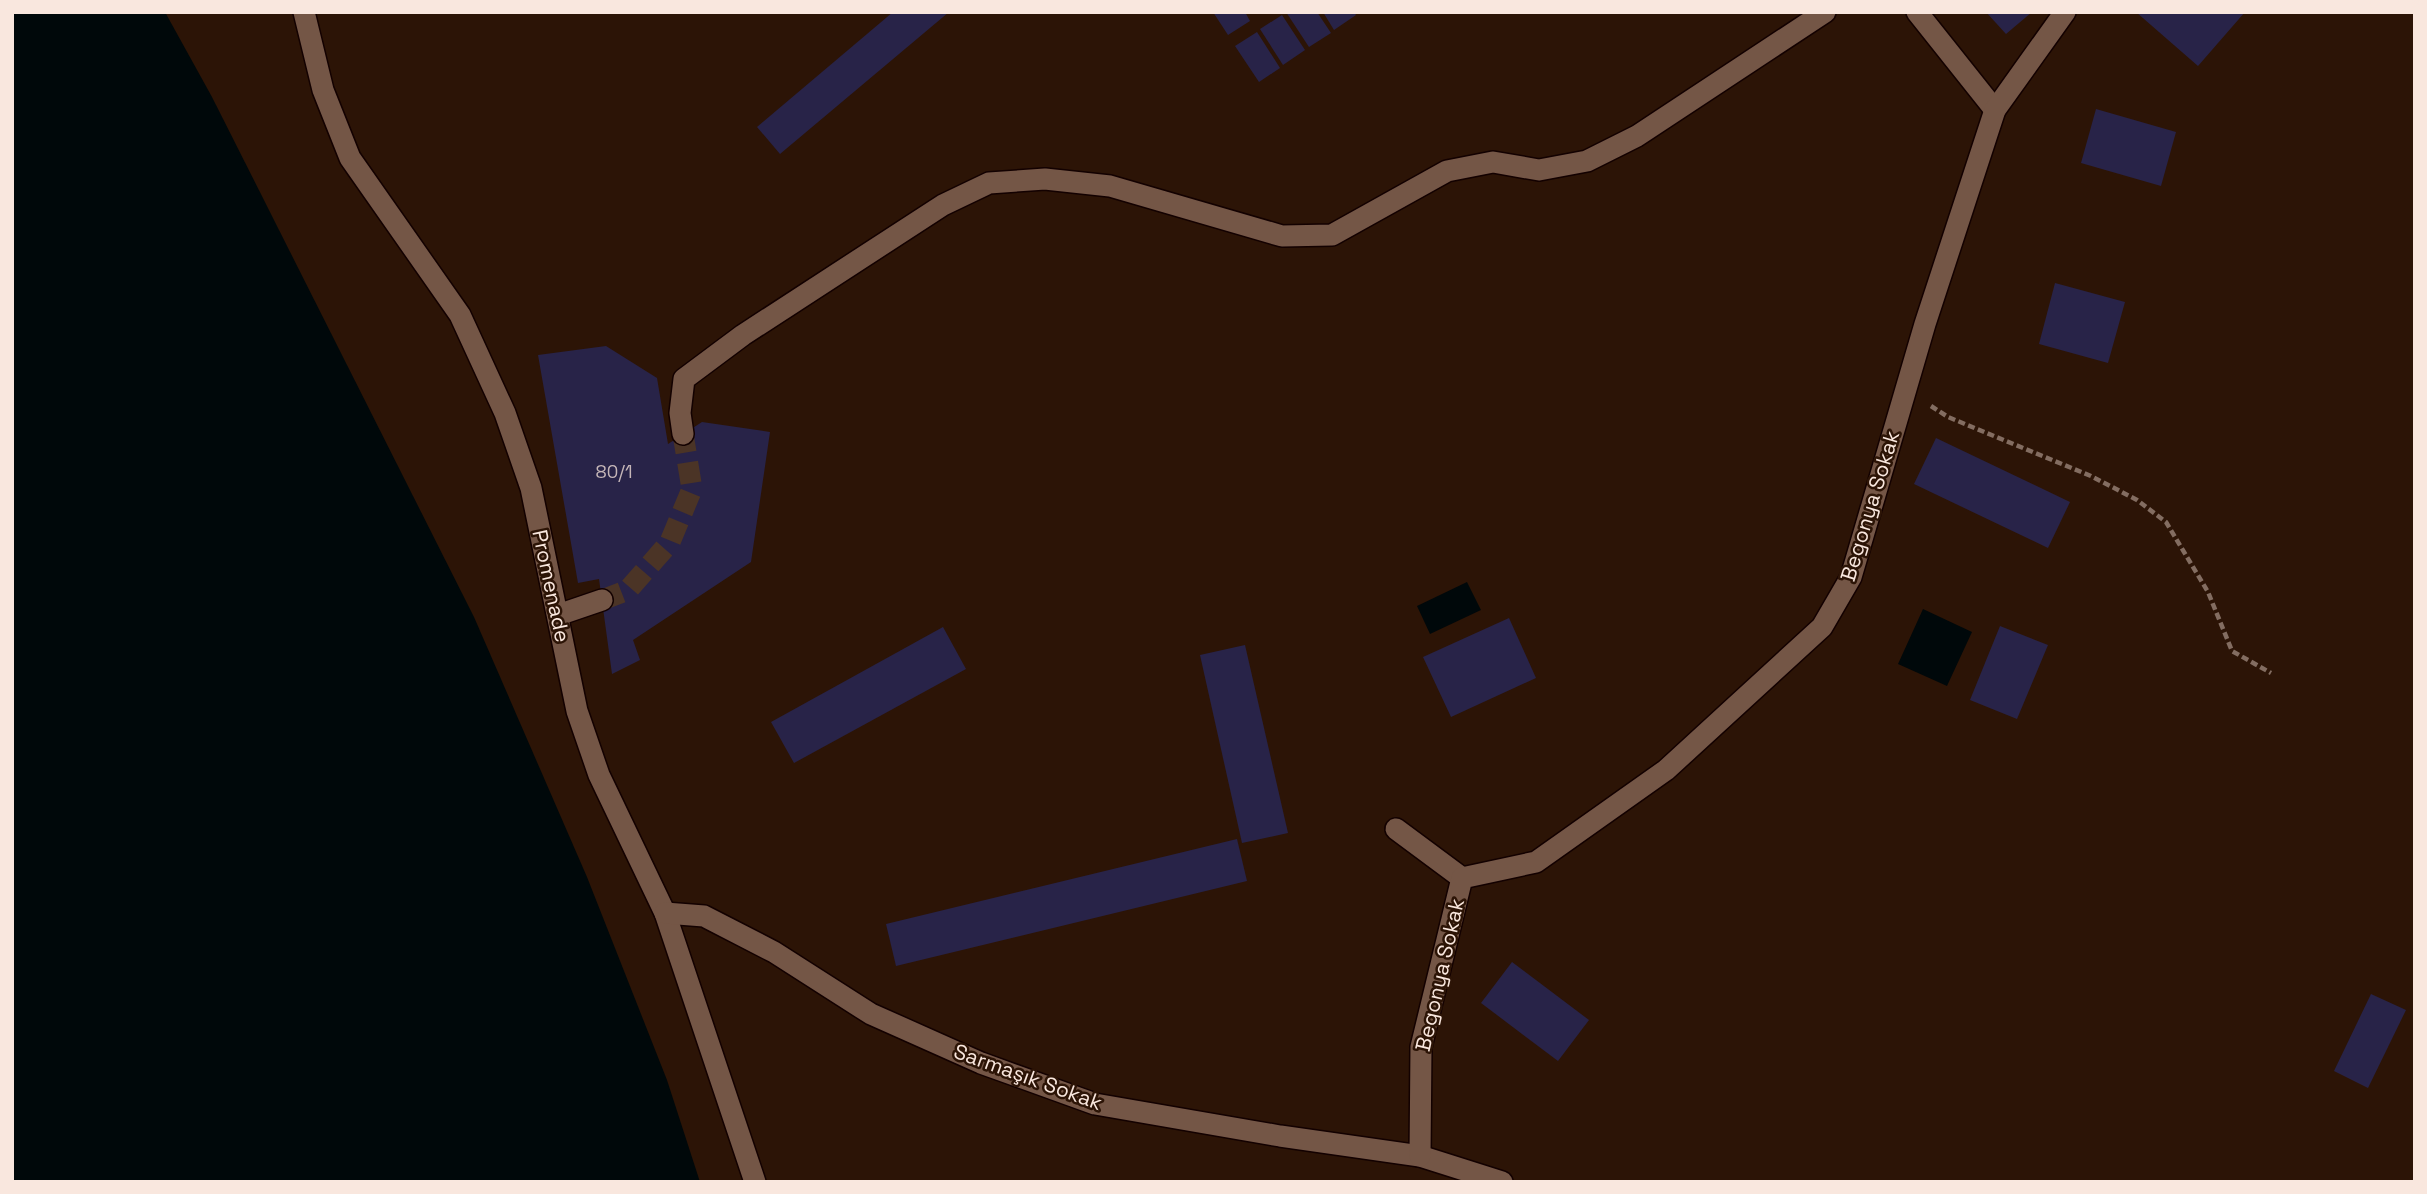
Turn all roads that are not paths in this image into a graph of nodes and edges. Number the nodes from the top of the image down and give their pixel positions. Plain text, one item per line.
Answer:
1 (304, 12) edge
2 (1825, 12) edge
3 (1917, 12) edge
4 (2065, 12) edge
5 (1996, 110) junction
6 (683, 434) tunnel mouth
7 (602, 600) tunnel mouth
8 (558, 615) junction
9 (1396, 829) dead end
10 (1462, 878) junction
11 (665, 913) junction
12 (1420, 1156) junction
13 (755, 1182) edge
14 (1502, 1182) edge

1 - 8 street, Promenade
2 - 6 street
3 - 5 street
4 - 5 street, Begonya Sokak
5 - 10 street, Begonya Sokak
7 - 8 street
8 - 11 street, Promenade
9 - 10 street, Begonya Sokak
10 - 12 street, Begonya Sokak
11 - 12 street, Sarmaşık Sokak
11 - 13 street, Promenade
12 - 14 street, Sarmaşık Sokak

